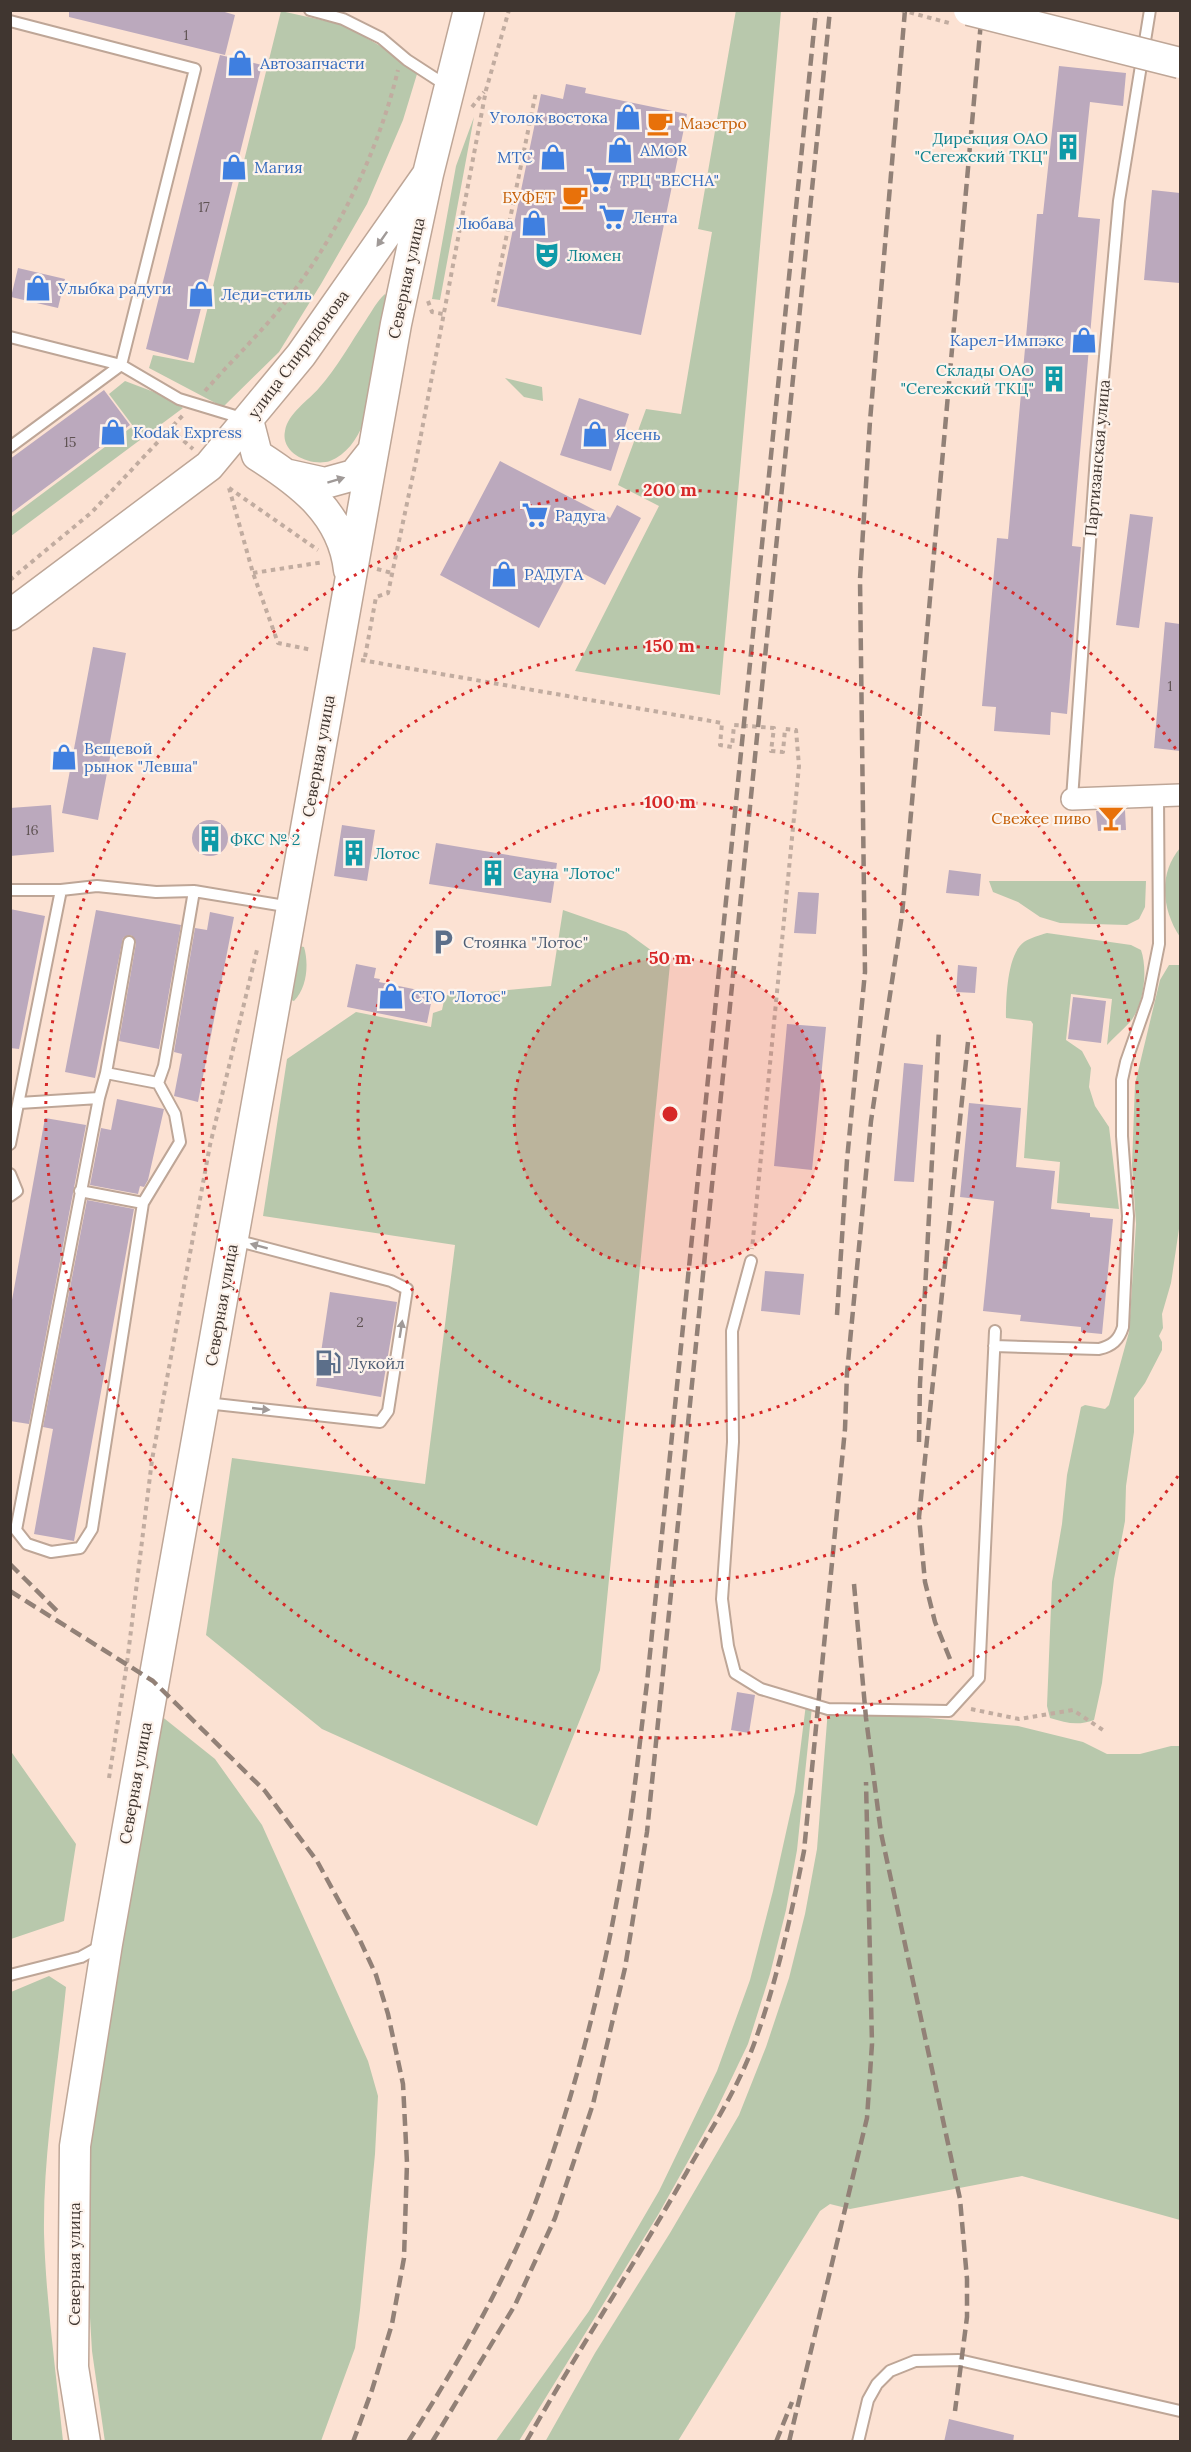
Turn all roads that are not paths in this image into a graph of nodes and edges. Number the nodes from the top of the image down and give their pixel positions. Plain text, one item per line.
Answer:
1 (310, 10) edge
2 (969, 10) edge
3 (1150, 10) edge
4 (464, 12) edge
5 (10, 21) edge
6 (1180, 63) edge
7 (451, 89) junction
8 (428, 174) junction
9 (10, 337) edge
10 (121, 365) junction
11 (248, 420) junction
12 (10, 447) edge
13 (373, 450) junction
14 (207, 456) junction
15 (288, 475) junction
16 (351, 569) junction
17 (10, 615) edge
18 (1180, 795) edge
19 (1158, 796) junction
20 (1072, 799) joint
21 (10, 890) edge
22 (61, 890) junction
23 (194, 891) junction
24 (292, 907) junction
25 (129, 942) dead end
26 (106, 1073) junction
27 (158, 1083) junction
28 (99, 1098) junction
29 (19, 1103) junction
30 (10, 1144) edge
31 (10, 1174) edge
32 (80, 1191) junction
33 (10, 1196) edge
34 (143, 1203) junction
35 (232, 1239) junction
36 (751, 1261) road end
37 (995, 1331) dead end
38 (994, 1346) junction
39 (203, 1403) junction
40 (107, 1944) junction
41 (10, 1976) edge
42 (1180, 2411) edge
43 (86, 2442) edge
44 (858, 2442) edge

1 - 7 lane
2 - 6 street, bridge
3 - 20 lane, Партизанская улица
4 - 7 street, улица Спиридонова
5 - 10 lane
7 - 8 street, улица Спиридонова
8 -> 11 street, улица Спиридонова
8 - 13 street, Северная улица
9 - 10 lane
10 - 11 lane
10 - 12 lane
11 - 14 street, улица Спиридонова
11 - 15 street
15 -> 13 street
13 - 16 street, Северная улица
14 - 15 street
14 - 17 street, улица Спиридонова
15 - 16 street
16 - 24 street, Северная улица
18 - 19 street, Партизанская улица
19 - 20 street, Партизанская улица
19 - 38 lane
21 - 22 lane
22 - 23 lane
22 - 29 lane
23 - 24 lane
23 - 27 lane
24 - 35 street, Северная улица
25 - 26 lane
26 - 27 lane
26 - 28 lane
27 - 34 lane
28 - 29 lane
28 - 32 lane
29 - 30 lane
31 - 33 lane
32 - 34 lane
32 - 34 lane
35 - 39 street, Северная улица
39 -> 35 lane
36 - 38 lane
37 - 38 lane
39 - 40 street, Северная улица
40 - 41 lane
40 - 43 street, Северная улица
42 - 44 lane

